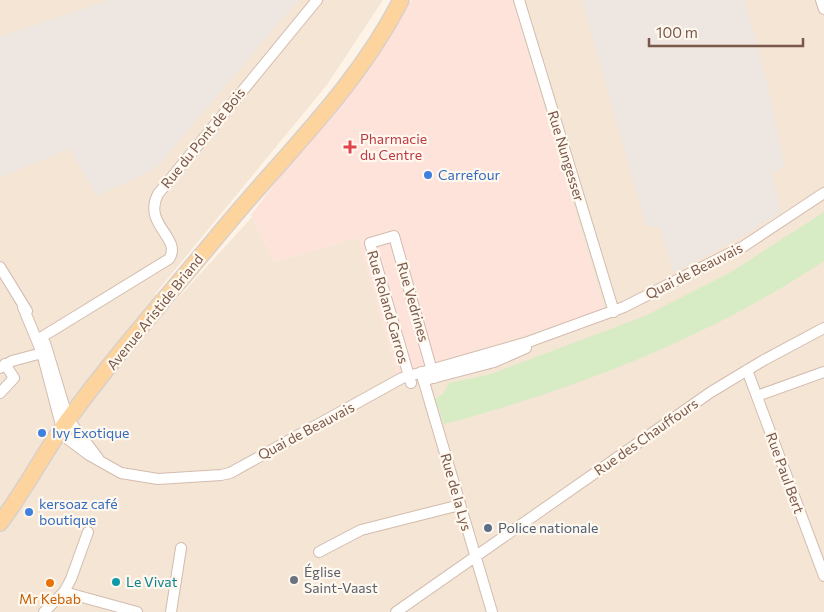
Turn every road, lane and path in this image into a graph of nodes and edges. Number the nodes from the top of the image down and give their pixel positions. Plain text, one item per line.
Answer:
1 (317, 0) edge
2 (391, 0) edge
3 (401, 0) edge
4 (519, 0) edge
5 (821, 0) edge
6 (824, 9) edge
7 (824, 193) edge
8 (242, 205) junction
9 (383, 239) joint
10 (0, 267) edge
11 (614, 312) junction
12 (824, 328) edge
13 (40, 339) junction
14 (45, 352) junction
15 (2, 366) edge
16 (748, 370) junction
17 (824, 372) edge
18 (428, 375) junction
19 (410, 379) junction
20 (0, 393) edge
21 (757, 396) junction
22 (65, 424) junction
23 (460, 505) junction
24 (0, 523) edge
25 (88, 532) dead end
26 (181, 548) dead end
27 (319, 552) dead end
28 (820, 553) edge
29 (475, 558) junction
30 (824, 576) edge
31 (64, 592) junction
32 (44, 612) edge
33 (137, 612) edge
34 (171, 612) edge
35 (396, 612) edge
36 (492, 612) edge

1 - 13 street, Rue du Pont de Bois
2 - 8 main road, Avenue Aristide Briand
3 - 8 main road, Avenue Aristide Briand
4 - 11 street, Rue Nungesser
5 - 6 street
7 - 11 street, Quai de Beauvais
8 - 22 main road, Avenue Aristide Briand
9 - 18 street, Rue Vedrines
9 - 19 street, Rue Roland Garros
10 - 13 street
11 - 18 street, Quai de Beauvais
12 - 16 street, Rue des Chauffours
13 - 14 street
14 - 15 street
14 - 22 street
15 - 20 street
16 - 21 street, Rue Paul Bert
16 - 29 street, Rue des Chauffours
17 - 21 street
18 - 19 street, Quai de Beauvais
18 - 23 street, Rue de la Lys
19 - 22 street, Quai de Beauvais
21 - 28 street, Rue Paul Bert
22 - 24 main road, Avenue Aristide Briand
23 - 27 street
23 - 29 street, Rue de la Lys
25 - 31 street
26 - 34 street
28 - 30 street, Rue Paul Bert
29 - 35 street, Rue des Chauffours
29 - 36 street, Rue de la Lys
31 - 32 street
31 - 33 street

